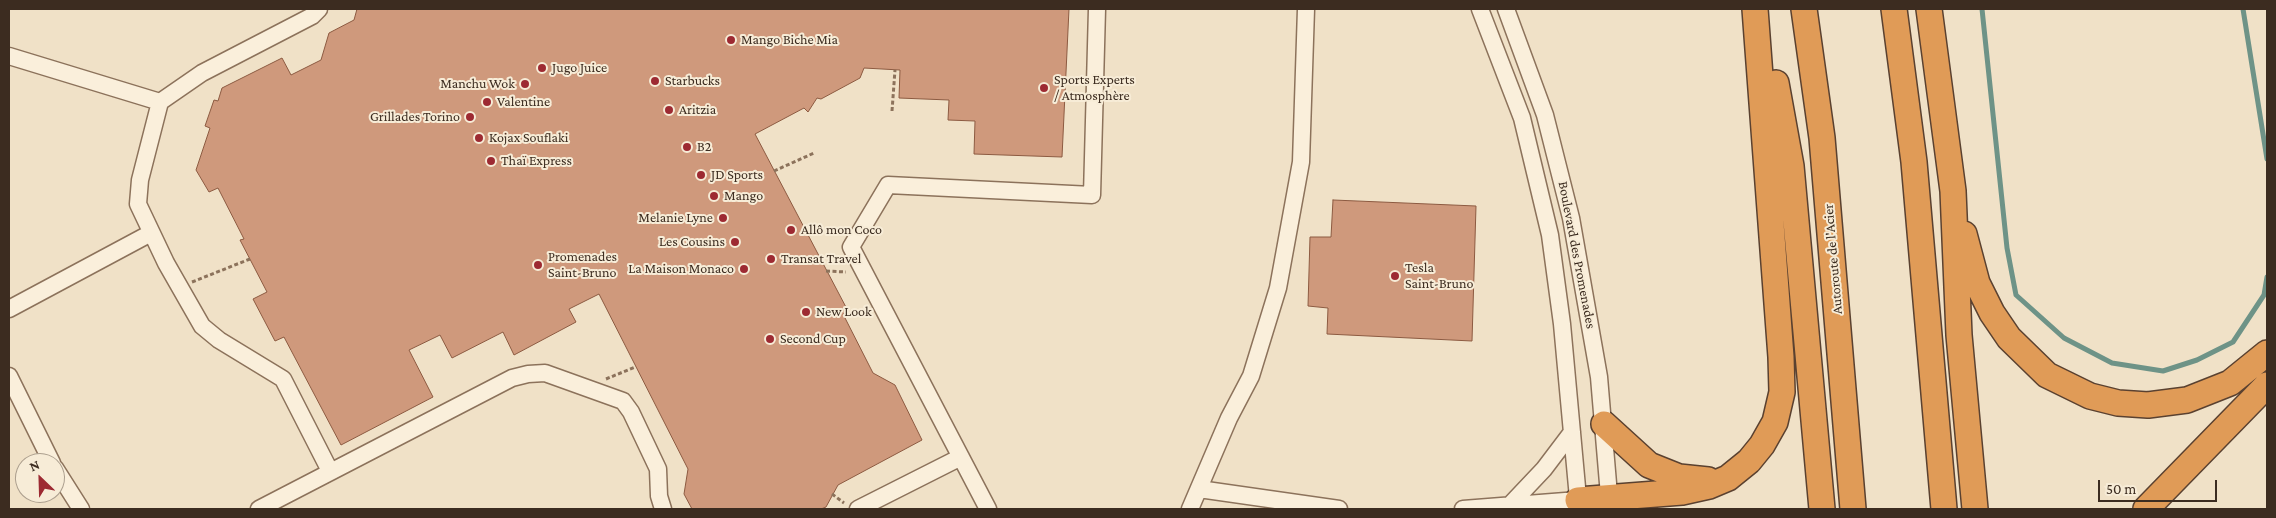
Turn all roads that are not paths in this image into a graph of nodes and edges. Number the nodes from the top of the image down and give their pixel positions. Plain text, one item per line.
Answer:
1 (319, 9) edge
2 (1097, 9) edge
3 (1306, 9) edge
4 (1480, 9) edge
5 (1506, 9) edge
6 (1755, 9) edge
7 (1762, 9) edge
8 (1804, 9) edge
9 (1894, 9) edge
10 (1929, 9) edge
11 (9, 56) edge
12 (160, 102) junction
13 (1953, 191) junction
14 (151, 233) junction
15 (9, 309) edge
16 (2267, 353) edge
17 (9, 376) edge
18 (2267, 386) edge
19 (1604, 424) junction
20 (1572, 432) junction
21 (47, 453) edge
22 (961, 457) junction
23 (330, 471) junction
24 (1728, 478) junction
25 (65, 484) edge
26 (1199, 489) junction
27 (1610, 503) edge
28 (1579, 505) edge
29 (1508, 506) junction
30 (81, 509) edge
31 (259, 509) edge
32 (663, 509) edge
33 (858, 509) edge
34 (988, 509) edge
35 (1191, 509) edge
36 (1339, 509) edge
37 (1463, 509) edge
38 (1822, 509) edge
39 (1853, 509) edge
40 (1944, 509) edge
41 (1974, 509) edge
42 (2146, 509) edge

1 - 12 street
2 - 22 street
3 - 26 street
4 - 20 street, Boulevard des Promenades
5 - 19 street, Boulevard des Promenades
6 - 24 highway
7 - 38 highway
8 - 39 highway, Autoroute de l'Acier
9 - 40 highway
10 - 13 highway
11 - 12 street
12 - 14 street
13 - 16 highway
13 - 41 highway
14 - 15 street
14 - 23 street
17 - 21 street
18 - 42 highway
19 - 24 highway
19 - 27 street, Boulevard des Promenades
20 - 28 street, Boulevard des Promenades
20 - 29 street
22 - 33 street
22 - 34 street
23 - 31 street
23 - 32 street
24 - 27 highway
25 - 30 street
26 - 35 street
26 - 36 street
27 - 28 highway
28 - 29 street
29 - 37 street

